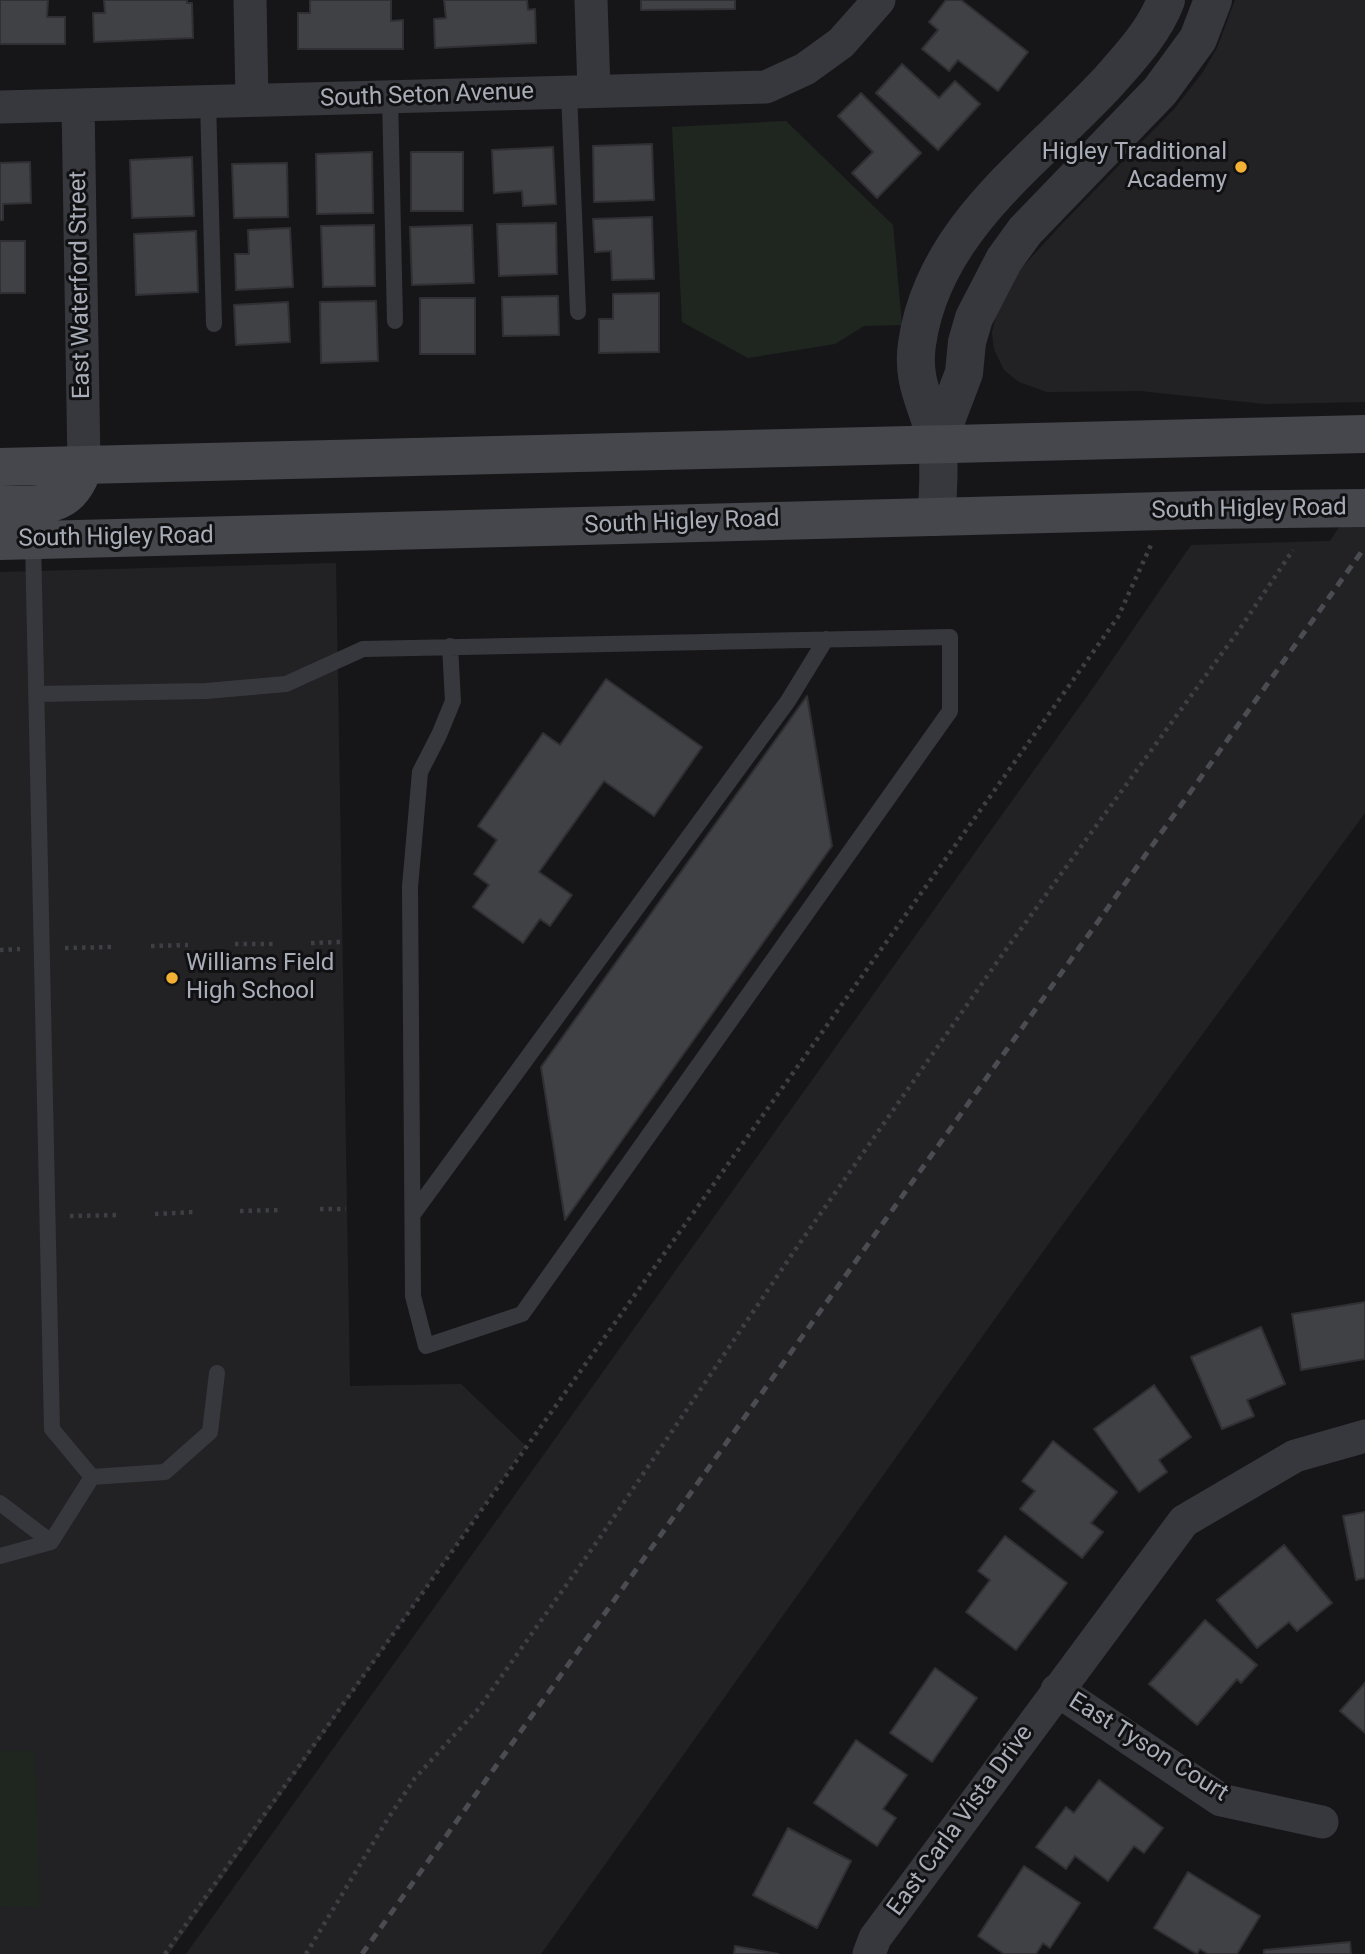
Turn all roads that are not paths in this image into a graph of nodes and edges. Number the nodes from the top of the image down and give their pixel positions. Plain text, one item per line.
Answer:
1 (250, 0) edge
2 (591, 0) edge
3 (879, 0) edge
4 (1166, 0) edge
5 (1213, 0) edge
6 (581, 92) junction
7 (390, 97) junction
8 (252, 100) junction
9 (208, 101) junction
10 (78, 105) junction
11 (0, 107) edge
12 (578, 312) dead end
13 (395, 321) dead end
14 (214, 324) dead end
15 (1365, 434) edge
16 (937, 444) junction
17 (84, 465) junction
18 (0, 467) edge
19 (0, 505) edge
20 (1365, 508) edge
21 (937, 517) junction
22 (16, 540) edge
23 (826, 639) junction
24 (450, 646) junction
25 (36, 694) junction
26 (413, 1214) junction
27 (217, 1373) dead end
28 (1365, 1436) edge
29 (92, 1478) junction
30 (0, 1503) edge
31 (51, 1542) junction
32 (0, 1556) edge
33 (1057, 1690) junction
34 (1322, 1822) dead end
35 (869, 1954) edge

1 - 8 street
2 - 6 street
3 - 6 street, South Seton Avenue
4 - 16 street
5 - 16 street
6 - 7 street, South Seton Avenue
6 - 12 lane
7 - 8 street, South Seton Avenue
7 - 13 lane
8 - 9 street, South Seton Avenue
9 - 10 street, South Seton Avenue
9 - 14 lane
10 - 11 street, South Seton Avenue
10 - 17 street, East Waterford Street
15 - 16 main road
16 - 17 main road
16 - 21 street
17 - 18 main road
17 - 19 main road
20 - 21 main road, South Higley Road
21 - 22 main road, South Higley Road
22 - 25 lane
23 - 24 lane
23 - 26 lane
23 - 26 lane
24 - 25 lane
24 - 26 lane
25 - 29 lane
27 - 29 lane
28 - 33 street, East Carla Vista Drive
29 - 31 lane
30 - 31 lane
31 - 32 lane
33 - 34 street, East Tyson Court
33 - 35 street, East Carla Vista Drive

